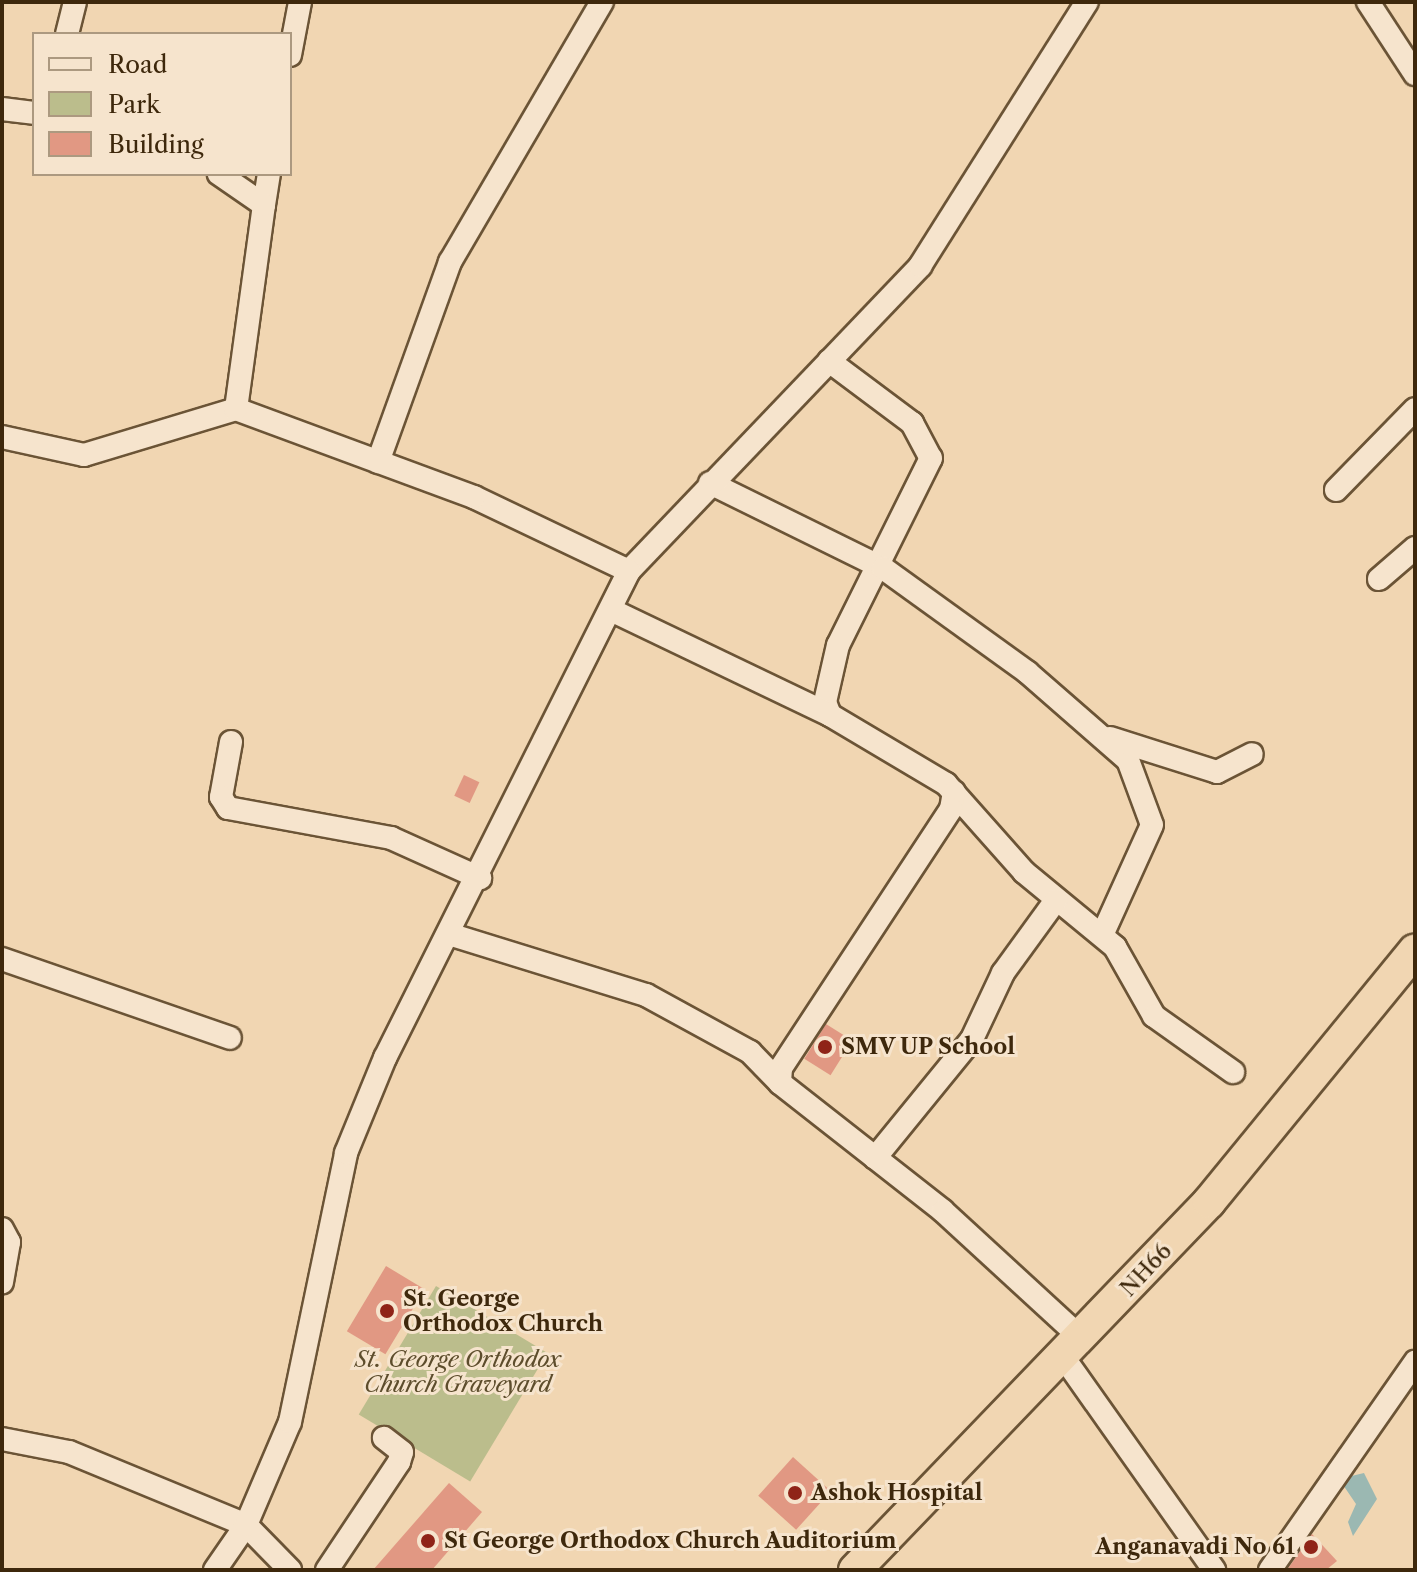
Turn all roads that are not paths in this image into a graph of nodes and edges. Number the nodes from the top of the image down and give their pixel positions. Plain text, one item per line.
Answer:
1 (75, 2) edge
2 (300, 2) edge
3 (602, 2) edge
4 (1087, 2) edge
5 (1368, 2) edge
6 (68, 32) edge
7 (292, 44) edge
8 (1415, 74) edge
9 (2, 109) edge
10 (32, 113) edge
11 (222, 176) edge
12 (269, 176) edge
13 (264, 205) junction
14 (829, 361) junction
15 (236, 409) junction
16 (1415, 409) edge
17 (2, 437) edge
18 (378, 462) junction
19 (710, 483) junction
20 (1336, 490) dead end
21 (1415, 548) edge
22 (883, 568) junction
23 (629, 571) junction
24 (1379, 579) dead end
25 (611, 610) junction
26 (830, 715) junction
27 (1105, 736) junction
28 (231, 742) dead end
29 (1252, 754) dead end
30 (954, 792) junction
31 (480, 878) junction
32 (1056, 900) junction
33 (452, 935) junction
34 (1102, 935) junction
35 (1415, 950) edge
36 (2, 959) edge
37 (230, 1038) dead end
38 (1233, 1072) dead end
39 (780, 1083) junction
40 (875, 1158) junction
41 (2, 1229) edge
42 (2, 1282) edge
43 (1073, 1349) junction
44 (1414, 1367) edge
45 (384, 1438) dead end
46 (2, 1439) edge
47 (246, 1525) junction
48 (215, 1570) edge
49 (290, 1570) edge
50 (327, 1570) edge
51 (855, 1570) edge
52 (1214, 1570) edge
53 (1270, 1570) edge

1 - 6 street
2 - 7 street
3 - 18 street
4 - 14 street
5 - 8 street
9 - 10 street
11 - 13 street
12 - 13 street
13 - 15 street
14 - 19 street
14 - 22 street
15 - 17 street
15 - 18 street
16 - 20 street
18 - 23 street
19 - 22 street
19 - 23 street
21 - 24 street
22 - 26 street
22 - 27 street
23 - 25 street
25 - 26 street
25 - 31 street
26 - 30 street
27 - 29 street
27 - 34 street
28 - 31 street
30 - 32 street
30 - 39 street
31 - 33 street
32 - 34 street
32 - 40 street
33 - 39 street
33 - 47 street
34 - 38 street
35 - 43 highway, NH66 / NH66
36 - 37 street
39 - 40 street
40 - 43 street
41 - 42 street
43 - 51 highway, NH66 / NH66
43 - 52 street
44 - 53 street
45 - 50 street
46 - 47 street
47 - 48 street
47 - 49 street

